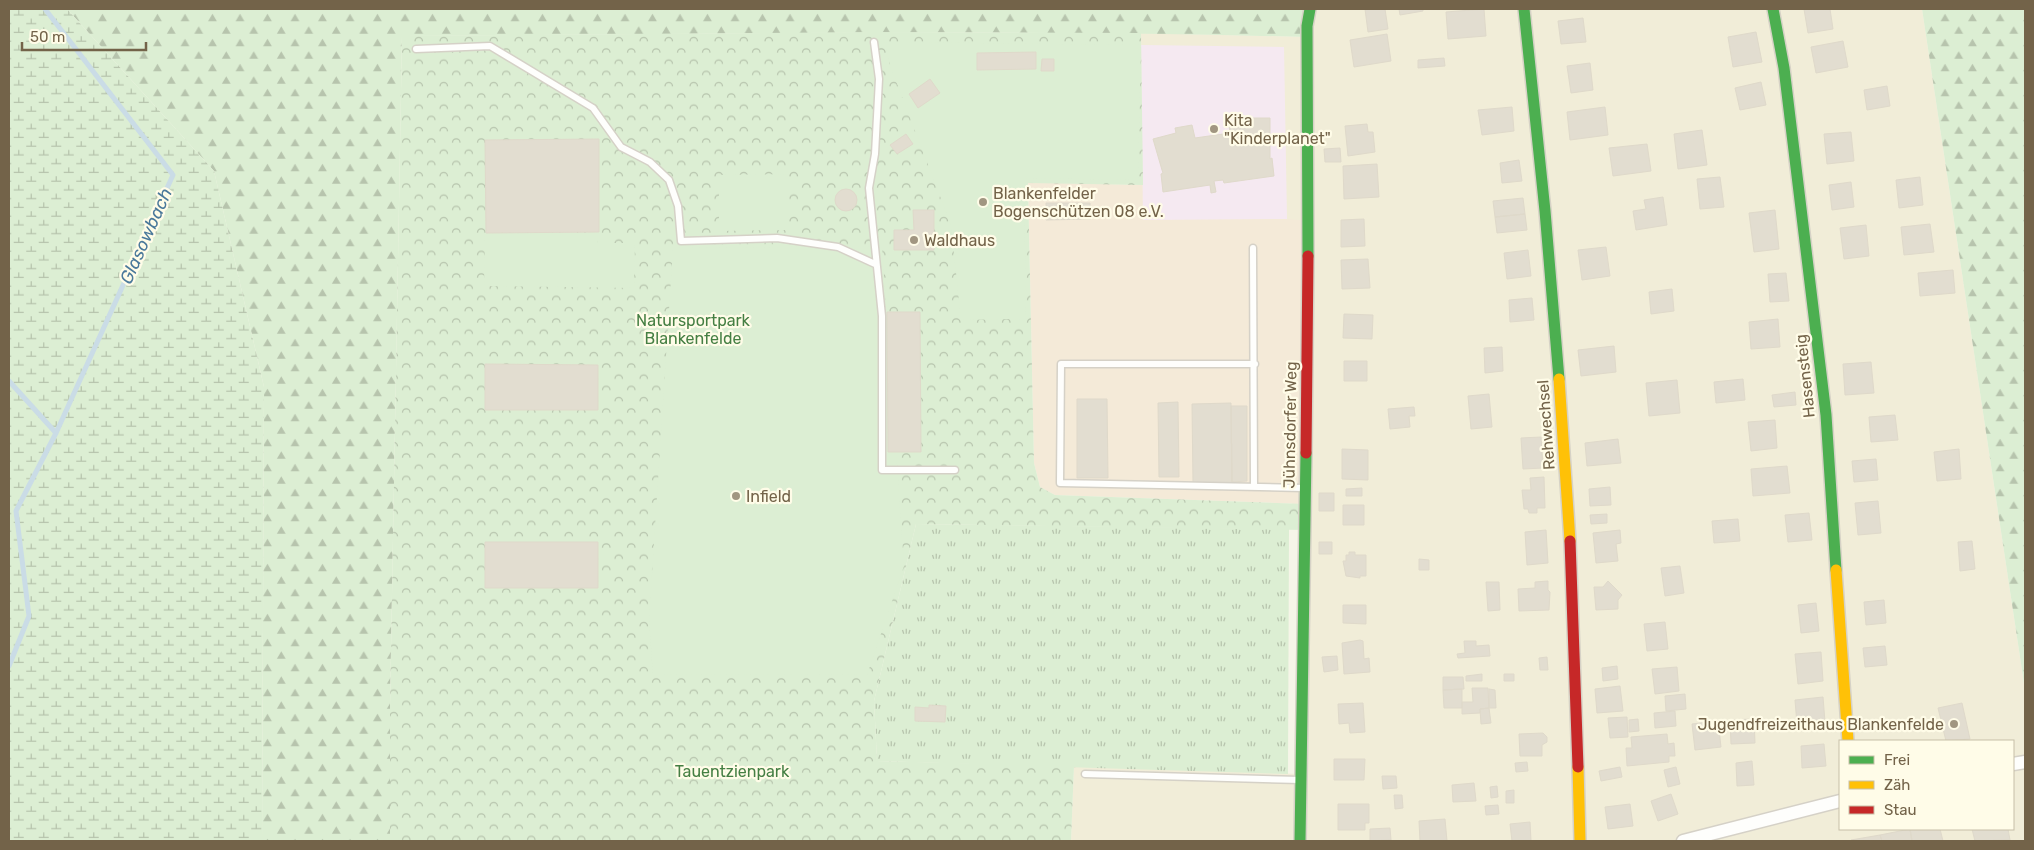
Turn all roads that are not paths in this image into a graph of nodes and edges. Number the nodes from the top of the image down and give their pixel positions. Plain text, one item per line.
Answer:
1 (1310, 9) edge
2 (1524, 9) edge
3 (1773, 9) edge
4 (874, 42) dead end
5 (416, 49) dead end
6 (1253, 248) dead end
7 (876, 264) junction
8 (1255, 364) junction
9 (955, 470) dead end
10 (1254, 487) junction
11 (1305, 488) junction
12 (1848, 740) edge
13 (1085, 774) dead end
14 (1301, 780) junction
15 (1839, 801) edge
16 (1300, 841) edge
17 (1580, 841) edge
18 (1683, 841) edge

1 - 11 street, Jühnsdorfer Weg
2 - 17 street, Rehwechsel
3 - 12 street, Hasensteig
4 - 7 lane
5 - 7 lane
6 - 8 lane
7 - 9 lane
8 - 10 lane
8 - 10 lane
10 - 11 lane
11 - 14 street, Jühnsdorfer Weg
13 - 14 lane
14 - 16 street, Jühnsdorfer Weg
15 - 18 street

